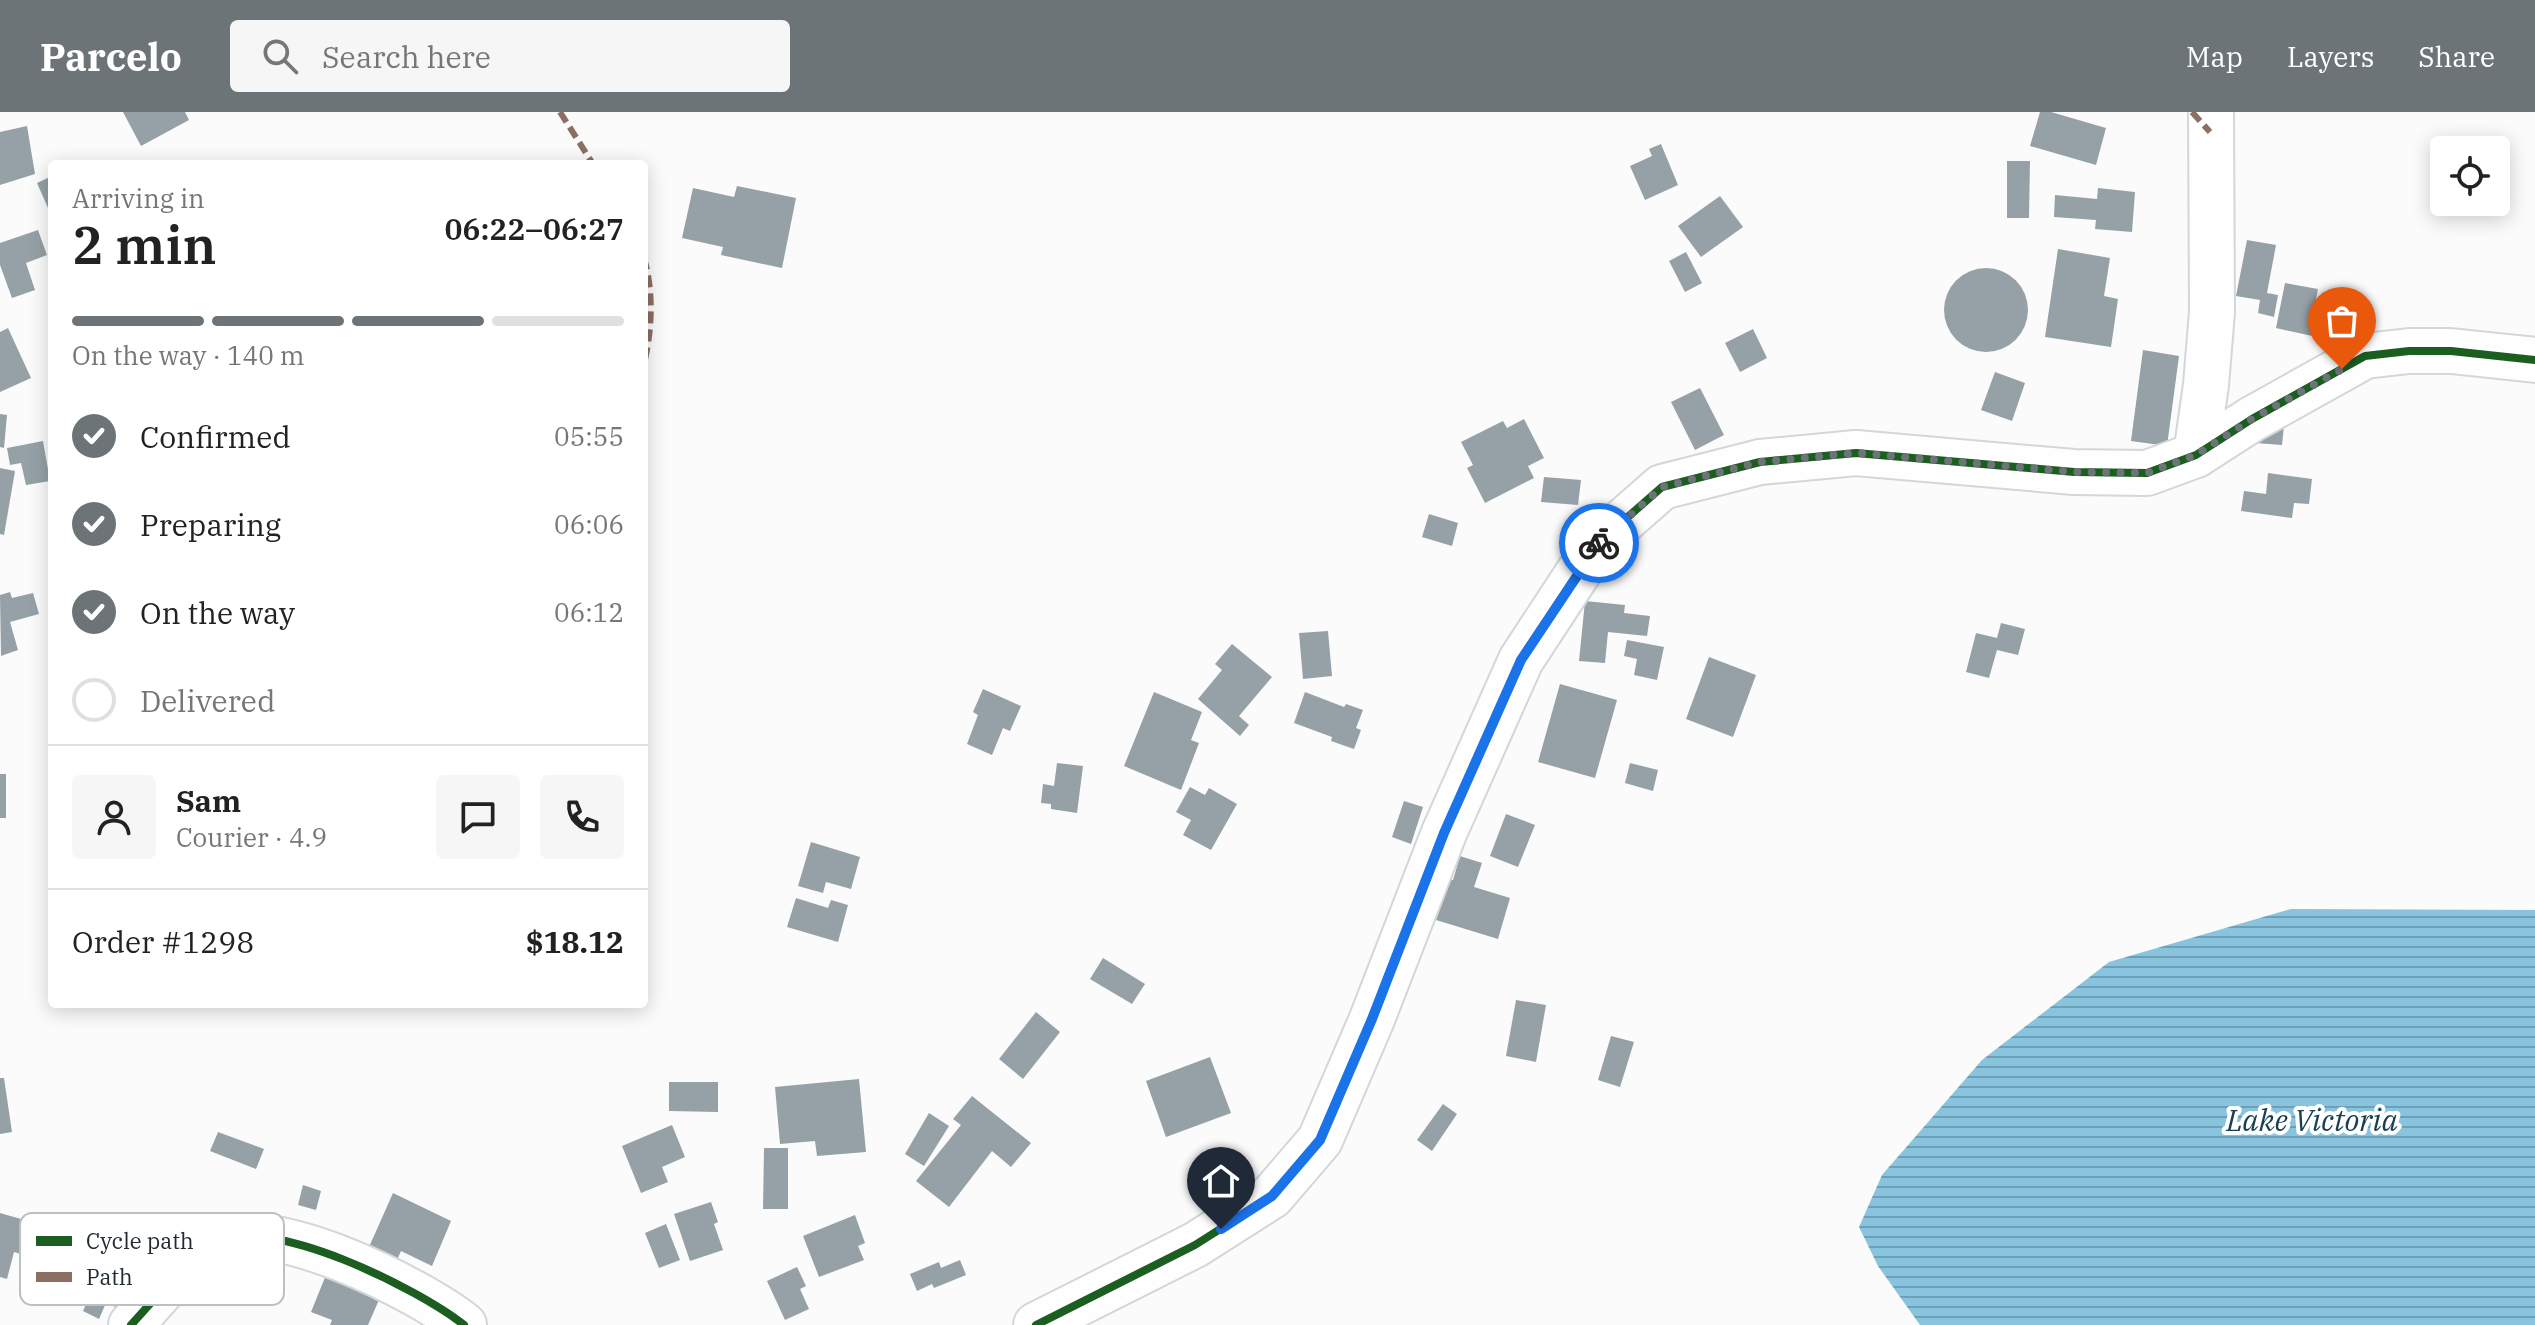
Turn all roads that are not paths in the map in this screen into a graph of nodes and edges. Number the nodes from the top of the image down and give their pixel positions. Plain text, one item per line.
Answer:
1 (2211, 112) edge
2 (2535, 360) edge
3 (2196, 455) junction
4 (284, 1241) edge
5 (150, 1305) edge
6 (131, 1325) edge
7 (464, 1325) edge
8 (1036, 1325) edge

1 - 3 street
2 - 3 street
3 - 8 street
4 - 7 street
5 - 6 street

